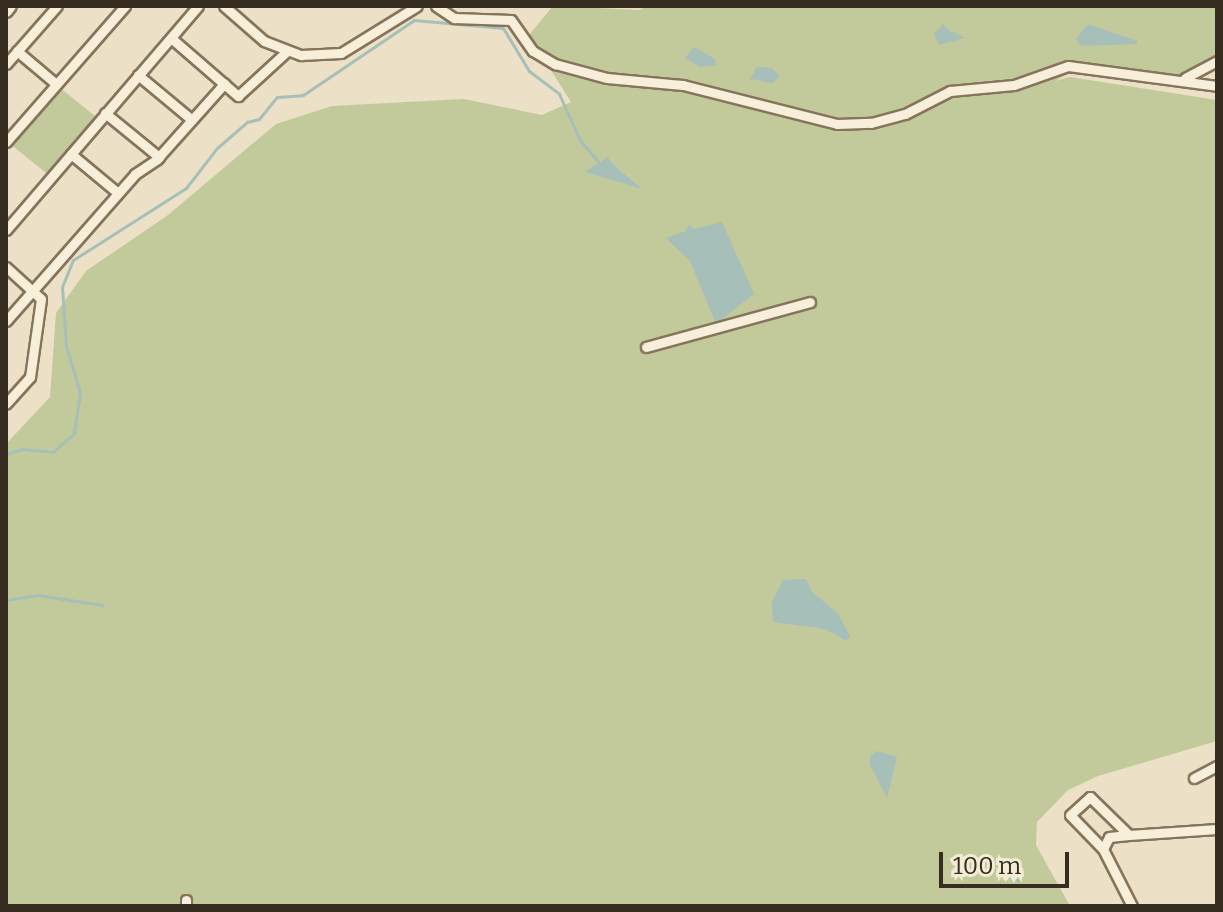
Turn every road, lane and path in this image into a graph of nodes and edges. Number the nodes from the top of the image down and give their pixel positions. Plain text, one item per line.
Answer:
1 (10, 6) edge
2 (57, 6) edge
3 (125, 6) edge
4 (198, 6) edge
5 (224, 6) edge
6 (417, 6) edge
7 (436, 6) edge
8 (6, 11) edge
9 (171, 38) junction
10 (17, 51) junction
11 (286, 52) junction
12 (1217, 61) edge
13 (6, 64) edge
14 (138, 75) junction
15 (1185, 78) junction
16 (56, 84) junction
17 (224, 84) junction
18 (1217, 86) edge
19 (105, 113) junction
20 (192, 120) junction
21 (6, 142) edge
22 (71, 154) junction
23 (159, 157) junction
24 (118, 193) junction
25 (6, 230) edge
26 (6, 267) edge
27 (33, 291) junction
28 (810, 302) dead end
29 (6, 321) edge
30 (646, 347) dead end
31 (6, 404) edge
32 (1217, 766) edge
33 (1194, 778) dead end
34 (1216, 831) edge
35 (1129, 835) junction
36 (1103, 849) junction
37 (1132, 906) edge

1 - 8 street
2 - 10 street
3 - 16 street
4 - 9 street
5 - 11 street
6 - 11 street
7 - 15 street
9 - 14 street
9 - 17 street
10 - 13 street
10 - 16 street
11 - 17 street
12 - 15 street
14 - 19 street
14 - 20 street
15 - 18 street
16 - 21 street
17 - 20 street
19 - 22 street
19 - 23 street
20 - 23 street
22 - 24 street
22 - 25 street
23 - 24 street
24 - 27 street
26 - 27 street
27 - 29 street
27 - 31 street
28 - 30 street
32 - 33 street
34 - 35 street
35 - 36 street
35 - 36 street
36 - 37 street

